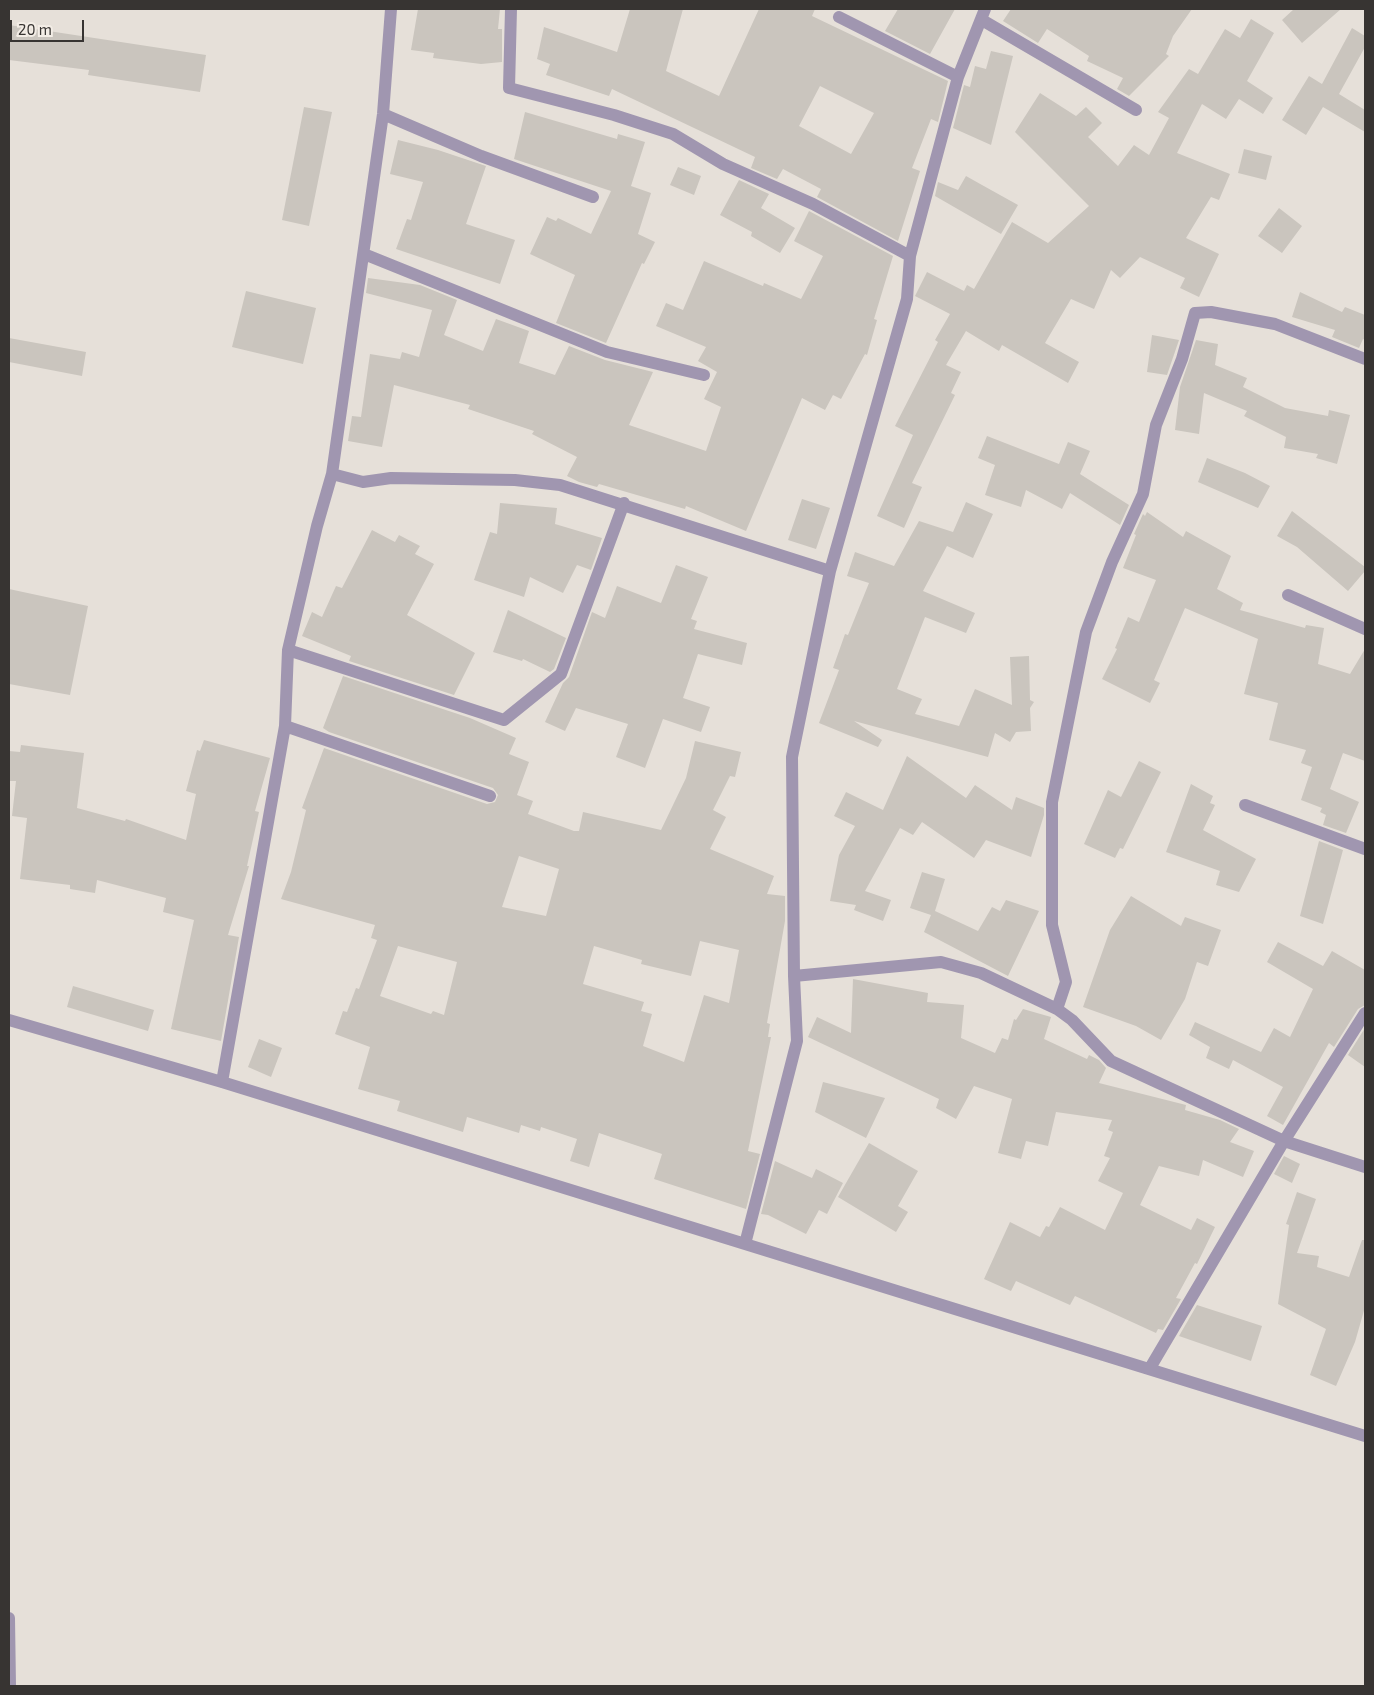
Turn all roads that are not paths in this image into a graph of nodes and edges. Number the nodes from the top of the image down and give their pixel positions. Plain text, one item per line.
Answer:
1 (391, 9) edge
2 (512, 9) edge
3 (983, 14) edge
4 (839, 16) dead end
5 (958, 77) junction
6 (1136, 110) dead end
7 (383, 114) junction
8 (593, 197) dead end
9 (364, 254) junction
10 (910, 256) junction
11 (1365, 359) edge
12 (704, 375) dead end
13 (332, 474) junction
14 (624, 503) junction
15 (830, 571) junction
16 (1288, 595) dead end
17 (1365, 629) edge
18 (288, 650) junction
19 (285, 726) junction
20 (490, 796) dead end
21 (1245, 805) dead end
22 (1365, 849) edge
23 (794, 976) junction
24 (1057, 1009) junction
25 (1365, 1013) edge
26 (9, 1020) edge
27 (222, 1082) junction
28 (1284, 1140) junction
29 (1365, 1167) edge
30 (745, 1244) junction
31 (1150, 1368) junction
32 (1365, 1436) edge
33 (9, 1618) edge
34 (10, 1686) edge

1 - 7 street
2 - 10 street
3 - 5 street
3 - 6 street
4 - 5 street
5 - 10 street
7 - 8 street
7 - 9 street
9 - 12 street
9 - 13 street
10 - 15 street
11 - 24 street
13 - 14 street
13 - 18 street
14 - 15 street
14 - 18 street
15 - 23 street
16 - 17 street
18 - 19 street
19 - 20 street
19 - 27 street
21 - 22 street
23 - 24 street
23 - 30 street
24 - 28 street
25 - 28 street
26 - 27 street
27 - 30 street
28 - 29 street
28 - 31 street
30 - 31 street
31 - 32 street
33 - 34 street

